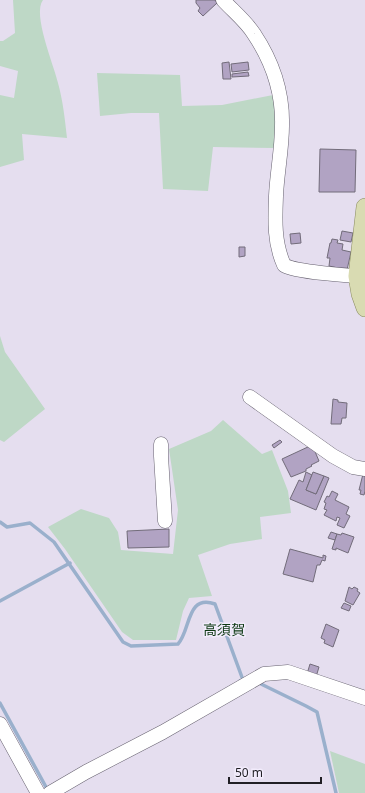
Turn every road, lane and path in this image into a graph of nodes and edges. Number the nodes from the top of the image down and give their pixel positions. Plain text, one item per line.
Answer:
1 (223, 0) edge
2 (365, 207) edge
3 (361, 276) edge
4 (365, 308) edge
5 (250, 397) dead end
6 (161, 444) dead end
7 (365, 469) edge
8 (165, 521) dead end
9 (365, 698) edge
10 (0, 724) edge
11 (38, 793) edge
12 (50, 793) edge

1 - 3 street
2 - 3 main road
3 - 4 main road
5 - 7 street
6 - 8 street
9 - 12 street
10 - 11 street

